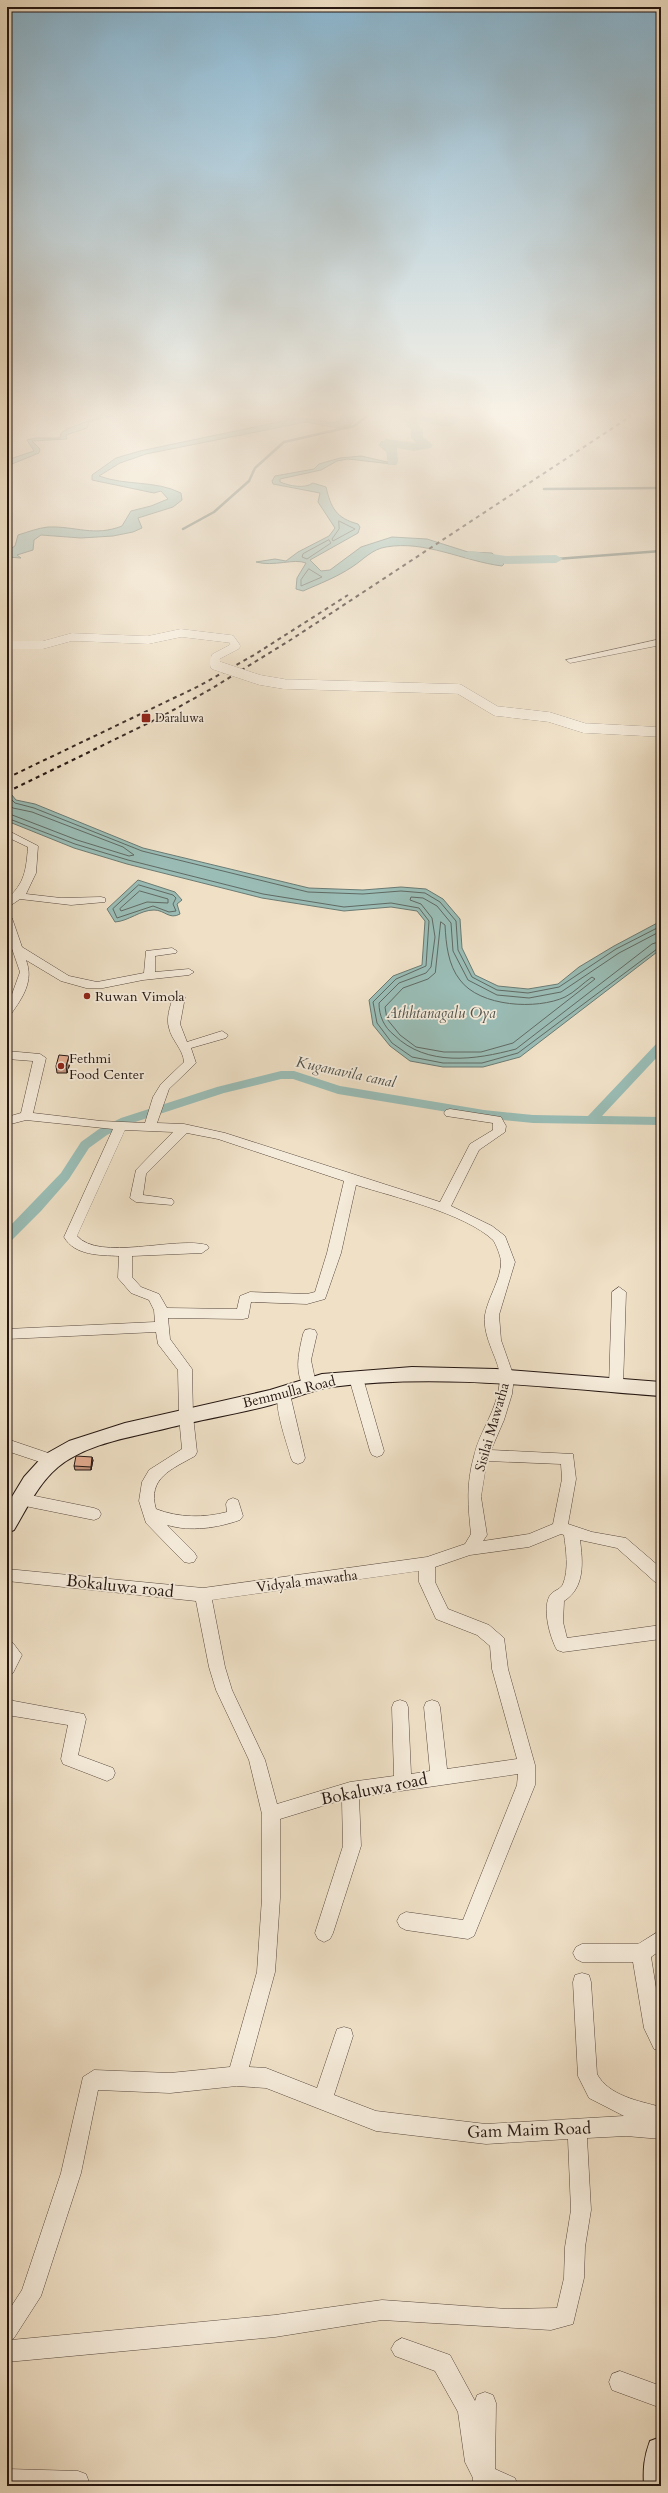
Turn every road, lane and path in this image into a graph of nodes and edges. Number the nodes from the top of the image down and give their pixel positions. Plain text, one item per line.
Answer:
1 (661, 642) edge
2 (7, 645) edge
3 (570, 660) dead end
4 (661, 732) edge
5 (7, 833) edge
6 (20, 893) junction
7 (100, 900) dead end
8 (7, 905) edge
9 (7, 918) edge
10 (18, 949) junction
11 (172, 951) dead end
12 (189, 972) dead end
13 (149, 976) junction
14 (179, 997) dead end
15 (7, 1012) edge
16 (222, 1035) dead end
17 (186, 1046) junction
18 (7, 1055) edge
19 (450, 1113) dead end
20 (26, 1116) junction
21 (7, 1122) edge
22 (121, 1125) junction
23 (150, 1126) junction
24 (184, 1128) junction
25 (351, 1178) junction
26 (168, 1202) dead end
27 (444, 1208) junction
28 (202, 1248) dead end
29 (126, 1252) junction
30 (619, 1292) dead end
31 (161, 1313) junction
32 (162, 1327) junction
33 (7, 1334) edge
34 (310, 1334) dead end
35 (507, 1377) junction
36 (356, 1378) junction
37 (309, 1384) junction
38 (616, 1386) junction
39 (661, 1389) edge
40 (284, 1394) junction
41 (186, 1416) junction
42 (7, 1445) edge
43 (377, 1451) dead end
44 (481, 1455) junction
45 (298, 1458) dead end
46 (52, 1460) junction
47 (15, 1503) edge
48 (233, 1504) dead end
49 (150, 1513) junction
50 (94, 1514) dead end
51 (7, 1524) edge
52 (565, 1529) junction
53 (470, 1549) junction
54 (189, 1557) dead end
55 (419, 1564) junction
56 (7, 1575) edge
57 (660, 1577) edge
58 (203, 1595) junction
59 (661, 1632) edge
60 (7, 1648) edge
61 (7, 1668) edge
62 (7, 1705) edge
63 (400, 1707) dead end
64 (432, 1707) dead end
65 (527, 1765) junction
66 (106, 1773) dead end
67 (439, 1776) junction
68 (403, 1783) junction
69 (350, 1790) junction
70 (271, 1814) junction
71 (406, 1921) dead end
72 (324, 1933) dead end
73 (661, 1939) edge
74 (582, 1953) dead end
75 (641, 1953) junction
76 (582, 1982) dead end
77 (344, 2036) dead end
78 (661, 2042) edge
79 (237, 2076) junction
80 (322, 2101) junction
81 (661, 2117) edge
82 (577, 2129) junction
83 (661, 2129) edge
84 (7, 2331) edge
85 (402, 2349) dead end
86 (7, 2351) edge
87 (620, 2382) dead end
88 (661, 2397) edge
89 (485, 2403) dead end
90 (661, 2452) edge
91 (7, 2480) edge
92 (484, 2480) edge
93 (78, 2482) dead end
94 (507, 2486) edge
95 (658, 2486) edge

1 - 3 street
2 - 4 street, bridge
5 - 6 street
6 - 7 street
6 - 8 street
9 - 10 street
10 - 13 street
10 - 15 street
11 - 13 street
12 - 13 street
14 - 17 street
16 - 17 street
17 - 23 street
18 - 20 street
19 - 27 street
20 - 21 street
20 - 22 street
22 - 23 street
22 - 29 street
23 - 24 street
24 - 25 street
24 - 26 street
25 - 27 street
25 - 31 street
27 - 35 street
28 - 29 street
29 - 31 street
30 - 38 street
31 - 32 street
32 - 33 street
32 - 41 street
34 - 37 street
35 - 36 street, Bemmulla Road
35 - 38 street, Bemmulla Road
35 - 44 street, Sisilai Mawatha
36 - 37 street, Bemmulla Road
36 - 43 street
37 - 40 street, Bemmulla Road
38 - 39 street, Bemmulla Road
40 - 41 street, Bemmulla Road
40 - 45 street
41 - 46 street, Bemmulla Road
41 - 49 street
42 - 46 street
44 - 52 street
44 - 53 street, Sisilai Mawatha
46 - 47 street, Bemmulla Road
47 - 50 street
47 - 51 street, Bemmulla Road
48 - 49 street
49 - 54 street
52 - 53 street
52 - 57 street
52 - 59 street
53 - 55 street
55 - 58 street, Vidyala mawatha
55 - 65 street
56 - 58 street, Bokaluwa road
58 - 70 street
60 - 61 street
62 - 66 street
63 - 68 street
64 - 67 street
65 - 67 street, Bokaluwa road
65 - 71 street
67 - 68 street, Bokaluwa road
68 - 69 street, Bokaluwa road
69 - 70 street, Bokaluwa road
69 - 72 street
70 - 79 street
73 - 75 street
74 - 75 street
75 - 78 street
76 - 81 street
77 - 80 street
79 - 80 street, Gam Maim Road
79 - 84 street, Gam Maim Road
80 - 82 street, Gam Maim Road
82 - 83 street, Gam Maim Road
82 - 86 street
85 - 92 street
87 - 88 street
89 - 92 street
90 - 95 street
91 - 93 street
92 - 94 street

